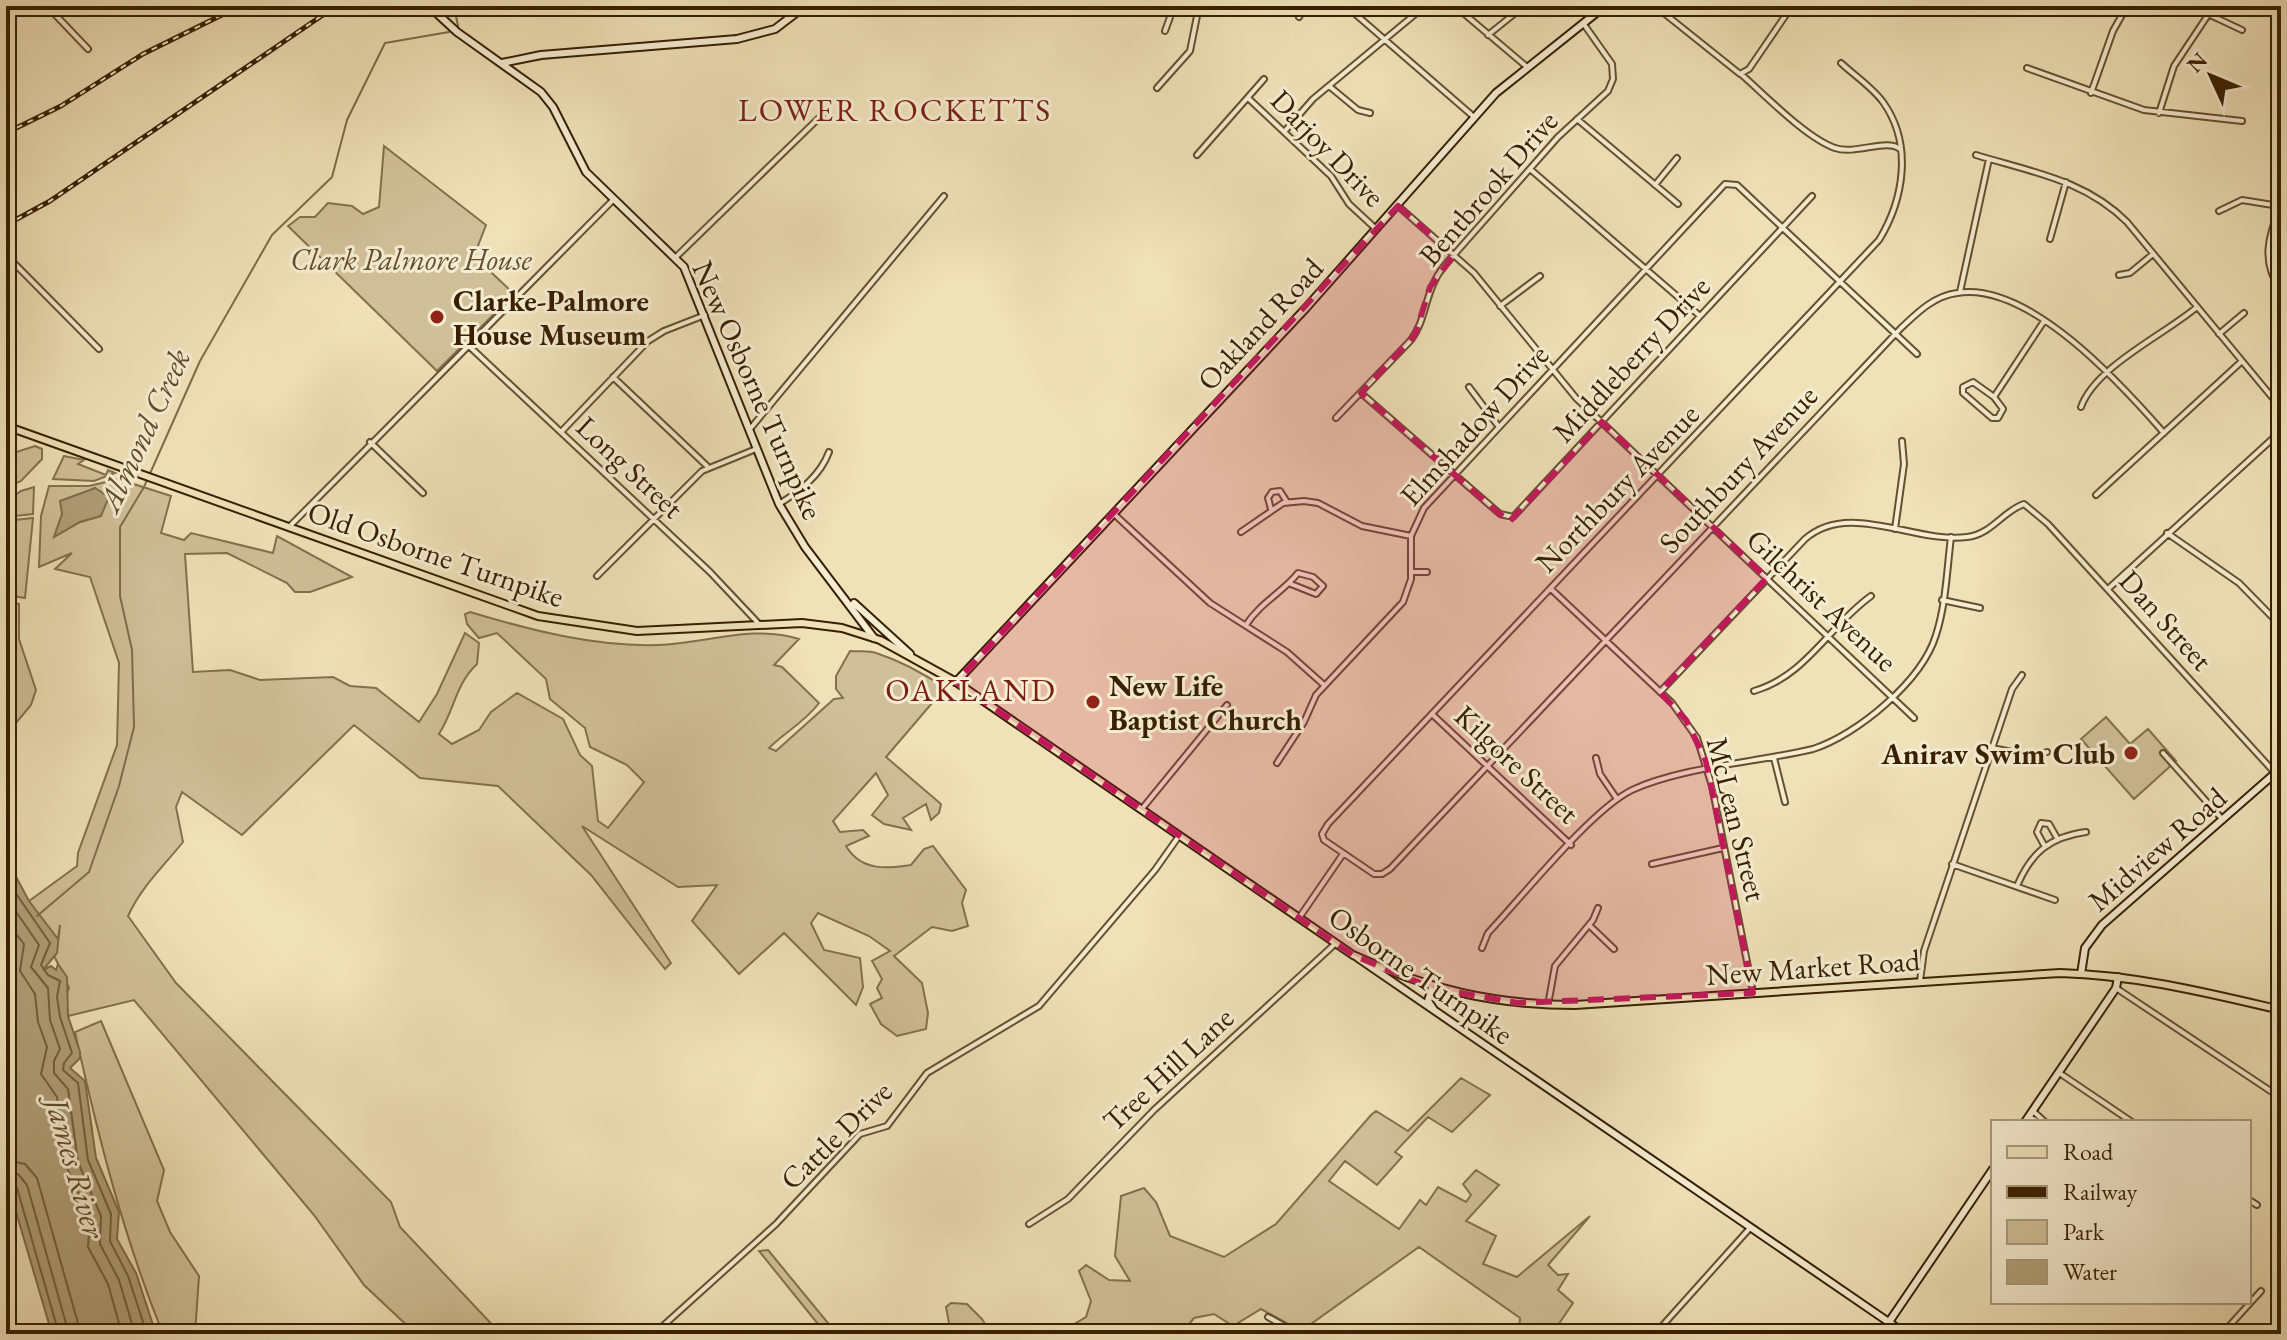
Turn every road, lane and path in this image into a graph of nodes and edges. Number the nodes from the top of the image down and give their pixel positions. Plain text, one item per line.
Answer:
1 (47, 6) edge
2 (429, 6) edge
3 (805, 6) edge
4 (1174, 6) edge
5 (1199, 6) edge
6 (1306, 6) edge
7 (1346, 6) edge
8 (1425, 6) edge
9 (1455, 6) edge
10 (1524, 6) edge
11 (1605, 6) edge
12 (1655, 6) edge
13 (1792, 6) edge
14 (2127, 6) edge
15 (2214, 6) edge
16 (2208, 14) junction
17 (1299, 17) dead end
18 (1583, 23) junction
19 (2242, 30) dead end
20 (1165, 31) dead end
21 (1488, 35) junction
22 (1385, 39) junction
23 (88, 49) dead end
24 (502, 63) junction
25 (1841, 63) dead end
26 (1527, 67) junction
27 (2027, 68) dead end
28 (1740, 74) junction
29 (1264, 79) dead end
30 (1329, 86) junction
31 (1157, 88) dead end
32 (2091, 93) junction
33 (1248, 98) junction
34 (824, 113) dead end
35 (1370, 113) dead end
36 (2159, 113) junction
37 (1474, 117) junction
38 (1577, 119) junction
39 (2242, 121) dead end
40 (1284, 132) junction
41 (1901, 151) junction
42 (1197, 155) dead end
43 (1976, 155) dead end
44 (1677, 158) dead end
45 (1989, 159) junction
46 (1530, 169) junction
47 (2066, 182) junction
48 (1655, 185) junction
49 (944, 196) dead end
50 (1812, 196) dead end
51 (614, 199) junction
52 (1678, 204) dead end
53 (1398, 206) junction
54 (2280, 207) edge
55 (2219, 211) dead end
56 (1783, 228) junction
57 (1376, 229) junction
58 (2050, 239) dead end
59 (2153, 254) junction
60 (6, 255) edge
61 (1454, 255) junction
62 (676, 257) junction
63 (1648, 267) junction
64 (2119, 275) dead end
65 (1540, 276) dead end
66 (1841, 283) junction
67 (2281, 291) edge
68 (1960, 292) junction
69 (1500, 306) junction
70 (2197, 307) junction
71 (2244, 313) dead end
72 (705, 315) junction
73 (1700, 316) junction
74 (2044, 321) junction
75 (1895, 334) junction
76 (2219, 334) junction
77 (469, 346) junction
78 (99, 349) dead end
79 (1917, 354) dead end
80 (2242, 361) junction
81 (1551, 371) junction
82 (2109, 373) junction
83 (613, 377) junction
84 (1469, 387) dead end
85 (1361, 393) junction
86 (1994, 397) junction
87 (2081, 407) dead end
88 (2281, 408) edge
89 (1336, 418) dead end
90 (1602, 422) junction
91 (6, 426) edge
92 (1499, 427) junction
93 (748, 430) junction
94 (2281, 431) edge
95 (561, 432) junction
96 (2164, 433) junction
97 (1902, 441) dead end
98 (370, 442) junction
99 (756, 449) junction
100 (829, 452) dead end
101 (708, 467) junction
102 (1455, 475) junction
103 (1659, 476) junction
104 (423, 493) dead end
105 (2096, 495) dead end
106 (1287, 502) junction
107 (779, 504) junction
108 (1271, 509) junction
109 (1114, 514) junction
110 (654, 520) junction
111 (289, 527) junction
112 (1713, 528) junction
113 (1895, 529) junction
114 (1241, 532) dead end
115 (2167, 533) junction
116 (1411, 536) junction
117 (1951, 537) junction
118 (1412, 572) junction
119 (1427, 572) dead end
120 (597, 576) dead end
121 (1767, 578) junction
122 (1291, 584) junction
123 (1551, 589) junction
124 (2108, 589) junction
125 (844, 595) junction
126 (1871, 596) dead end
127 (1942, 600) junction
128 (1980, 608) dead end
129 (860, 617) junction
130 (758, 623) junction
131 (1246, 625) junction
132 (2281, 626) edge
133 (858, 633) junction
134 (1829, 637) junction
135 (874, 638) junction
136 (1606, 641) junction
137 (910, 654) junction
138 (2022, 675) dead end
139 (956, 682) junction
140 (1324, 685) junction
141 (1754, 691) dead end
142 (1660, 692) junction
143 (1892, 696) junction
144 (1227, 705) dead end
145 (1433, 715) junction
146 (1914, 718) dead end
147 (1992, 748) junction
148 (2047, 752) dead end
149 (2163, 753) dead end
150 (1596, 758) dead end
151 (1774, 758) junction
152 (1277, 763) dead end
153 (1488, 766) junction
154 (2278, 770) edge
155 (1708, 771) junction
156 (1617, 799) junction
157 (1785, 802) dead end
158 (1141, 810) junction
159 (2223, 820) junction
160 (2086, 832) dead end
161 (1179, 836) junction
162 (2057, 838) junction
163 (1571, 845) junction
164 (2044, 845) junction
165 (1724, 848) junction
166 (1343, 853) junction
167 (1652, 864) dead end
168 (1952, 864) junction
169 (2017, 886) junction
170 (2055, 900) dead end
171 (1598, 908) dead end
172 (1299, 918) junction
173 (1589, 925) junction
174 (1336, 943) junction
175 (1482, 948) dead end
176 (1614, 949) dead end
177 (1353, 955) junction
178 (2081, 974) junction
179 (1400, 976) junction
180 (2118, 977) junction
181 (1920, 981) junction
182 (1394, 986) junction
183 (1432, 988) junction
184 (2116, 988) junction
185 (1753, 993) junction
186 (1548, 1005) junction
187 (2281, 1010) edge
188 (1439, 1015) junction
189 (2058, 1072) junction
190 (2281, 1098) edge
191 (2029, 1117) edge
192 (2129, 1120) edge
193 (1991, 1172) edge
194 (2251, 1201) edge
195 (2257, 1205) dead end
196 (1029, 1224) dead end
197 (1750, 1228) junction
198 (2261, 1291) dead end
199 (2251, 1302) edge
200 (2249, 1304) edge
201 (1268, 1317) dead end
202 (1889, 1322) junction
203 (654, 1334) edge
204 (1299, 1334) edge
205 (1655, 1334) edge
206 (1906, 1334) edge
207 (2222, 1334) edge

1 - 23 street
2 - 24 street, New Osborne Turnpike
3 - 24 street
4 - 20 street
5 - 31 street
6 - 17 street
7 - 22 street
8 - 22 street
9 - 21 street
10 - 21 street
11 - 18 street, Oakland Road
12 - 28 street
13 - 28 street
14 - 32 street
15 - 16 street
16 - 19 street
16 - 36 street
18 - 26 street, Oakland Road
18 - 38 street, Bentbrook Drive
21 - 26 street
22 - 30 street
22 - 37 street
24 - 51 street, New Osborne Turnpike
25 - 41 street, Northbury Avenue
26 - 37 street, Oakland Road
27 - 32 street
28 - 41 street
29 - 33 street
30 - 35 street
30 - 40 street
32 - 36 street
33 - 40 street, Darjoy Drive
33 - 42 street
34 - 62 street
36 - 39 street
37 - 53 street, Oakland Road
38 - 46 street, Bentbrook Drive
38 - 48 street
40 - 57 street, Darjoy Drive
41 - 66 street, Northbury Avenue
43 - 45 street
44 - 48 street
45 - 47 street
45 - 68 street
46 - 61 street, Bentbrook Drive
46 - 63 street
47 - 58 street
47 - 59 street
48 - 52 street
49 - 93 street
50 - 56 street, Middleberry Drive
51 - 62 street, New Osborne Turnpike
51 - 77 street
53 - 57 street, Oakland Road
53 - 61 street, Gilchrist Avenue
54 - 55 street
54 - 67 street
56 - 63 street, Elmshadow Drive
56 - 66 street
56 - 73 street, Middleberry Drive
57 - 109 street, Oakland Road
59 - 64 street
59 - 70 street
60 - 78 street
61 - 69 street, Gilchrist Avenue
61 - 85 street, Bentbrook Drive
62 - 72 street, New Osborne Turnpike
63 - 73 street
63 - 81 street, Elmshadow Drive
65 - 69 street
66 - 75 street
66 - 103 street, Northbury Avenue
68 - 74 street
68 - 75 street, Southbury Avenue
69 - 81 street, Gilchrist Avenue
70 - 76 street
70 - 82 street
71 - 76 street
72 - 83 street
72 - 93 street, New Osborne Turnpike
73 - 90 street, Middleberry Drive
74 - 82 street
74 - 86 street
75 - 79 street
75 - 112 street, Southbury Avenue
76 - 80 street
77 - 95 street, Long Street
77 - 98 street
80 - 88 street
80 - 96 street
81 - 90 street, Gilchrist Avenue
81 - 92 street, Elmshadow Drive
82 - 87 street
82 - 96 street
83 - 95 street
83 - 101 street
84 - 92 street
85 - 89 street, Bentbrook Drive
85 - 102 street
86 - 86 street
90 - 102 street, Middleberry Drive
90 - 103 street, Gilchrist Avenue
91 - 111 main road, Old Osborne Turnpike
92 - 102 street, Elmshadow Drive
93 - 99 street, New Osborne Turnpike
94 - 115 street
95 - 110 street, Long Street
96 - 105 street
97 - 113 street
98 - 104 street
98 - 111 street
99 - 101 street
99 - 107 street, New Osborne Turnpike
100 - 107 street
101 - 110 street
102 - 116 street, Elmshadow Drive
103 - 112 street, Gilchrist Avenue
103 - 123 street, Northbury Avenue
106 - 108 street
106 - 108 street
106 - 116 street
107 - 125 street, New Osborne Turnpike
108 - 114 street
109 - 131 street
109 - 139 street, Oakland Road
110 - 120 street
110 - 130 street, Long Street
111 - 130 main road, Old Osborne Turnpike
112 - 121 street, Gilchrist Avenue
112 - 136 street, Southbury Avenue
113 - 117 street
113 - 121 street
115 - 124 street
115 - 132 street
116 - 118 street, Elmshadow Drive
117 - 124 street, Dan Street
117 - 127 street
118 - 119 street
118 - 140 street, Elmshadow Drive
121 - 134 street, Gilchrist Avenue
121 - 142 street
122 - 122 street
122 - 131 street
123 - 136 street, McLean Street
123 - 145 street, Northbury Avenue
124 - 154 street, Dan Street
125 - 129 street, New Osborne Turnpike
125 - 137 street, New Osborne Turnpike
126 - 134 street
127 - 128 street
127 - 143 street
129 - 133 street
129 - 135 street, New Osborne Turnpike
130 - 133 main road, Old Osborne Turnpike
131 - 140 street
133 - 135 main road, Old Osborne Turnpike
134 - 141 street
134 - 143 street, Gilchrist Avenue
135 - 137 main road, Old Osborne Turnpike
136 - 142 street, McLean Street
136 - 153 street, Southbury Avenue
137 - 139 main road, Osborne Turnpike
138 - 147 street
139 - 158 main road, Osborne Turnpike
140 - 152 street, Elmshadow Drive
142 - 155 street, McLean Street
143 - 146 street, Gilchrist Avenue
143 - 151 street
144 - 158 street
145 - 153 street, Kilgore Street
145 - 166 street, Northbury Avenue
147 - 148 street
147 - 168 street
149 - 159 street
150 - 156 street
151 - 155 street
151 - 157 street
153 - 163 street, Kilgore Street
153 - 166 street, Southbury Avenue
154 - 159 street, Midview Road
155 - 156 street
155 - 165 street, McLean Street
156 - 163 street
158 - 161 main road, Osborne Turnpike
159 - 178 street, Midview Road
160 - 162 street
161 - 172 main road, Osborne Turnpike
161 - 203 street, Cattle Drive
162 - 164 street
162 - 164 street
163 - 175 street
164 - 169 street
165 - 167 street
165 - 185 street, McLean Street
166 - 172 street
168 - 169 street
168 - 181 street
169 - 170 street
171 - 173 street
172 - 174 main road, Osborne Turnpike
173 - 176 street
173 - 186 street
174 - 177 main road, Osborne Turnpike
174 - 196 street, Tree Hill Lane
177 - 179 main road, New Market Road
177 - 182 street, Osborne Turnpike
178 - 180 main road, New Market Road
178 - 181 main road, New Market Road
179 - 182 street
179 - 183 main road, New Market Road
180 - 184 street
180 - 187 main road, New Market Road
181 - 185 main road, New Market Road
182 - 188 street, Osborne Turnpike
183 - 186 main road, New Market Road
183 - 188 street
184 - 189 street
184 - 190 street
185 - 186 main road, New Market Road
188 - 197 street, Osborne Turnpike
189 - 191 street
189 - 192 street
193 - 202 street
194 - 195 street
197 - 202 street, Osborne Turnpike
197 - 205 street
198 - 199 street
200 - 207 street
201 - 204 street
202 - 206 street, Osborne Turnpike

